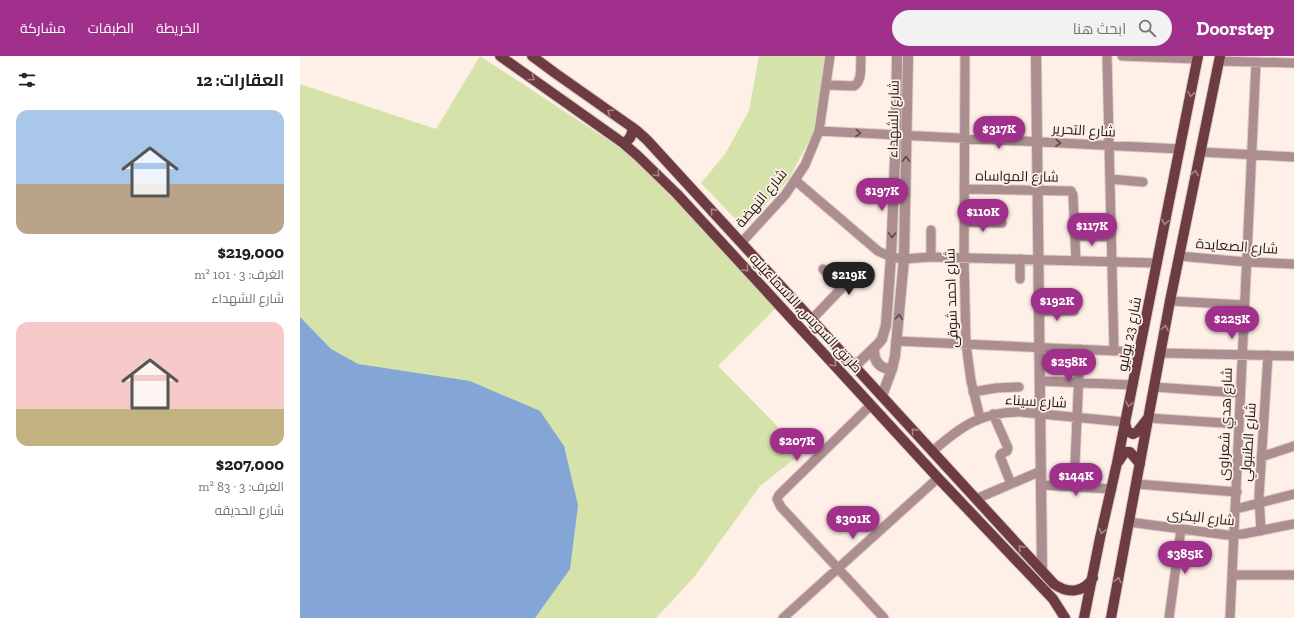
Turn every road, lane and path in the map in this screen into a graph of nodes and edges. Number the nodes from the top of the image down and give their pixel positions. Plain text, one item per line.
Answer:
1 (500, 56) edge
2 (532, 56) edge
3 (830, 56) edge
4 (861, 56) edge
5 (897, 56) edge
6 (908, 56) edge
7 (965, 56) edge
8 (1036, 56) edge
9 (1107, 56) edge
10 (1122, 56) edge
11 (1198, 58) edge
12 (1219, 59) edge
13 (541, 60) edge
14 (1256, 62) junction
15 (1294, 63) edge
16 (826, 85) junction
17 (632, 127) junction
18 (819, 131) junction
19 (902, 135) junction
20 (965, 138) junction
21 (1037, 142) junction
22 (623, 143) junction
23 (650, 143) junction
24 (1109, 145) junction
25 (1180, 149) junction
26 (1200, 152) junction
27 (1252, 155) junction
28 (638, 156) junction
29 (1294, 157) edge
30 (796, 180) junction
31 (1110, 180) junction
32 (1143, 182) dead end
33 (964, 189) junction
34 (1038, 191) junction
35 (964, 222) junction
36 (1002, 223) dead end
37 (931, 230) dead end
38 (1074, 236) junction
39 (1111, 237) junction
40 (742, 242) junction
41 (1179, 256) junction
42 (891, 257) junction
43 (931, 257) junction
44 (964, 258) junction
45 (904, 259) junction
46 (1020, 259) junction
47 (1039, 260) junction
48 (1076, 261) junction
49 (1112, 262) junction
50 (1246, 262) junction
51 (1157, 263) junction
52 (1294, 264) edge
53 (823, 269) dead end
54 (1020, 279) dead end
55 (1170, 301) junction
56 (1244, 305) junction
57 (1040, 312) junction
58 (1074, 312) dead end
59 (812, 319) junction
60 (896, 341) junction
61 (966, 344) junction
62 (1040, 348) junction
63 (1080, 349) junction
64 (874, 350) junction
65 (1114, 351) junction
66 (1139, 352) junction
67 (1160, 353) junction
68 (1242, 355) junction
69 (1268, 355) junction
70 (1294, 356) edge
71 (855, 366) junction
72 (892, 370) junction
73 (1040, 381) junction
74 (1079, 382) junction
75 (1133, 385) junction
76 (1154, 386) junction
77 (1019, 388) dead end
78 (973, 392) junction
79 (1240, 393) junction
80 (882, 396) junction
81 (871, 405) junction
82 (993, 414) junction
83 (1040, 414) junction
84 (1078, 417) junction
85 (980, 418) junction
86 (1148, 418) junction
87 (1126, 422) junction
88 (1239, 424) junction
89 (1294, 446) edge
90 (933, 451) junction
91 (1261, 457) junction
92 (1117, 463) junction
93 (1140, 464) junction
94 (1041, 471) junction
95 (938, 478) junction
96 (1011, 484) junction
97 (1136, 484) junction
98 (1041, 485) junction
99 (1074, 487) junction
100 (1112, 489) junction
101 (1236, 492) junction
102 (1294, 494) edge
103 (976, 499) junction
104 (1258, 503) junction
105 (1236, 509) junction
106 (1129, 522) junction
107 (1294, 524) edge
108 (1181, 530) junction
109 (1261, 531) junction
110 (1235, 535) junction
111 (837, 568) junction
112 (1042, 571) junction
113 (1232, 575) junction
114 (1294, 575) edge
115 (1093, 578) junction
116 (1061, 589) junction
117 (1053, 599) junction
118 (783, 618) edge
119 (884, 618) edge
120 (1064, 618) edge
121 (1084, 618) edge
122 (1111, 618) edge
123 (1169, 618) edge
124 (1230, 618) edge

1 -> 22 main road, طريق السويس, الاسماعيليه
2 - 13 main road, طريق السويس, الاسماعيليه
3 - 16 street, شارع النهضة
4 - 16 street
5 - 19 street, شارع الشهداء
6 - 19 street, شارع الشهداء
7 - 20 street, شارع احمد شوقى
8 - 21 street
9 - 24 street
10 - 11 street
11 -> 25 main road, شارع 23 يوليو
12 - 14 street
12 - 26 main road
17 -> 13 main road, طريق السويس, الاسماعيليه
14 - 15 street
14 - 27 street, شارع هدي شعراوى
16 - 18 street, شارع النهضة
17 - 22 main road
17 - 23 main road, طريق السويس, الاسماعيليه
18 -> 19 street, شارع التحرير
18 - 30 street, شارع النهضة
19 - 20 street, شارع التحرير
19 -> 42 street, شارع الشهداء
45 -> 19 street, شارع الشهداء
20 - 21 street, شارع التحرير
20 - 33 street, شارع احمد شوقى
21 -> 24 street, شارع التحرير
21 - 34 street
22 - 28 main road, طريق السويس, الاسماعيليه
23 - 28 main road
40 -> 23 main road, طريق السويس, الاسماعيليه
24 - 25 street, شارع التحرير
24 - 31 street
25 -> 51 main road, شارع 23 يوليو
26 - 27 street
41 -> 26 main road
27 - 29 street
27 - 50 street, شارع هدي شعراوى
28 -> 81 main road, طريق السويس, الاسماعيليه
30 - 40 street, شارع النهضة
30 - 42 street
31 - 32 street
31 - 39 street
33 - 34 street, شارع المواساه
33 - 35 street, شارع احمد شوقى
34 - 38 street, شارع المواساه
34 - 47 street
35 - 36 street
35 - 44 street, شارع احمد شوقى
37 - 43 street
38 - 39 street
38 - 48 street, شارع المواساه
39 - 49 street
40 - 59 main road, طريق السويس, الاسماعيليه
41 - 50 street, شارع الصعايدة
41 - 55 main road
42 - 45 street
42 - 64 street, شارع الشهداء
43 - 44 street
43 - 45 street
44 - 46 street
44 - 61 street, شارع احمد شوقى
60 -> 45 street, شارع الشهداء
46 - 47 street
46 - 54 street
47 - 48 street
47 - 57 street
48 - 49 street
49 - 51 street
49 - 65 street
50 - 52 street, شارع الصعايدة
50 - 56 street, شارع هدي شعراوى
51 - 66 main road, شارع 23 يوليو
53 - 59 street
55 - 56 street
67 -> 55 main road
56 - 68 street, شارع هدي شعراوى
57 - 58 street
57 - 62 street
59 - 71 main road, طريق السويس, الاسماعيليه
60 - 61 street
60 - 72 street, شارع الشهداء
61 - 62 street
61 - 78 street, شارع احمد شوقى
62 - 63 street
62 - 73 street
63 - 65 street
63 - 74 street
64 - 71 street, شارع الشهداء
64 - 72 street
65 - 66 street
66 - 75 main road, شارع 23 يوليو
67 - 68 street
67 - 76 main road
68 - 69 street
68 - 79 street, شارع هدي شعراوى
69 - 70 street
69 - 91 street, شارع الطنبولي
71 - 80 main road, طريق السويس, الاسماعيليه
72 - 80 street, شارع الشهداء
73 - 74 street
73 - 83 street
74 - 75 street
74 - 84 street
75 -> 87 main road, شارع 23 يوليو
76 - 79 street
76 - 86 main road
77 - 78 street
78 - 85 street, شارع احمد شوقى
79 - 88 street, شارع هدي شعراوى
90 -> 80 main road, طريق السويس, الاسماعيليه
81 - 95 main road, طريق السويس, الاسماعيليه
81 - 111 street
82 - 83 street, شارع سيناء
82 - 85 street, شارع سيناء
82 - 96 street
83 - 84 street, شارع سيناء
83 - 94 street
84 - 87 street, شارع سيناء
84 - 99 street
85 - 90 street, شارع سيناء
86 - 87 main road
86 - 88 street
86 - 93 main road
87 - 92 main road, شارع 23 يوليو
88 - 101 street, شارع هدي شعراوى
89 - 91 street
90 - 103 main road, طريق السويس, الاسماعيليه
91 - 104 street, شارع الطنبولي
92 - 93 main road
92 - 100 main road, شارع 23 يوليو
93 - 97 main road
94 - 96 street
94 - 98 street
95 - 111 street
95 - 117 main road, طريق السويس, الاسماعيليه
96 - 103 street
97 - 101 street
97 - 106 main road
98 - 99 street
98 - 112 street
99 - 100 street
100 -> 115 main road, شارع 23 يوليو
101 - 105 street, شارع هدي شعراوى
102 - 104 street
112 -> 103 main road, طريق السويس, الاسماعيليه
104 - 105 street
104 - 109 street, شارع الطنبولي
105 - 110 street, شارع هدي شعراوى
106 - 108 street, شارع البكرى
122 -> 106 main road
107 - 109 street, شارع البكرى
108 - 110 street, شارع البكرى
108 - 123 street
109 - 110 street, شارع البكرى
110 - 113 street, شارع هدي شعراوى
111 - 118 street
111 - 119 street
112 - 116 main road, طريق السويس, الاسماعيليه
113 - 114 street
113 - 124 street, شارع هدي شعراوى
115 - 116 main road
115 - 121 main road, شارع 23 يوليو
116 - 117 main road
117 - 120 main road, طريق السويس, الاسماعيليه

